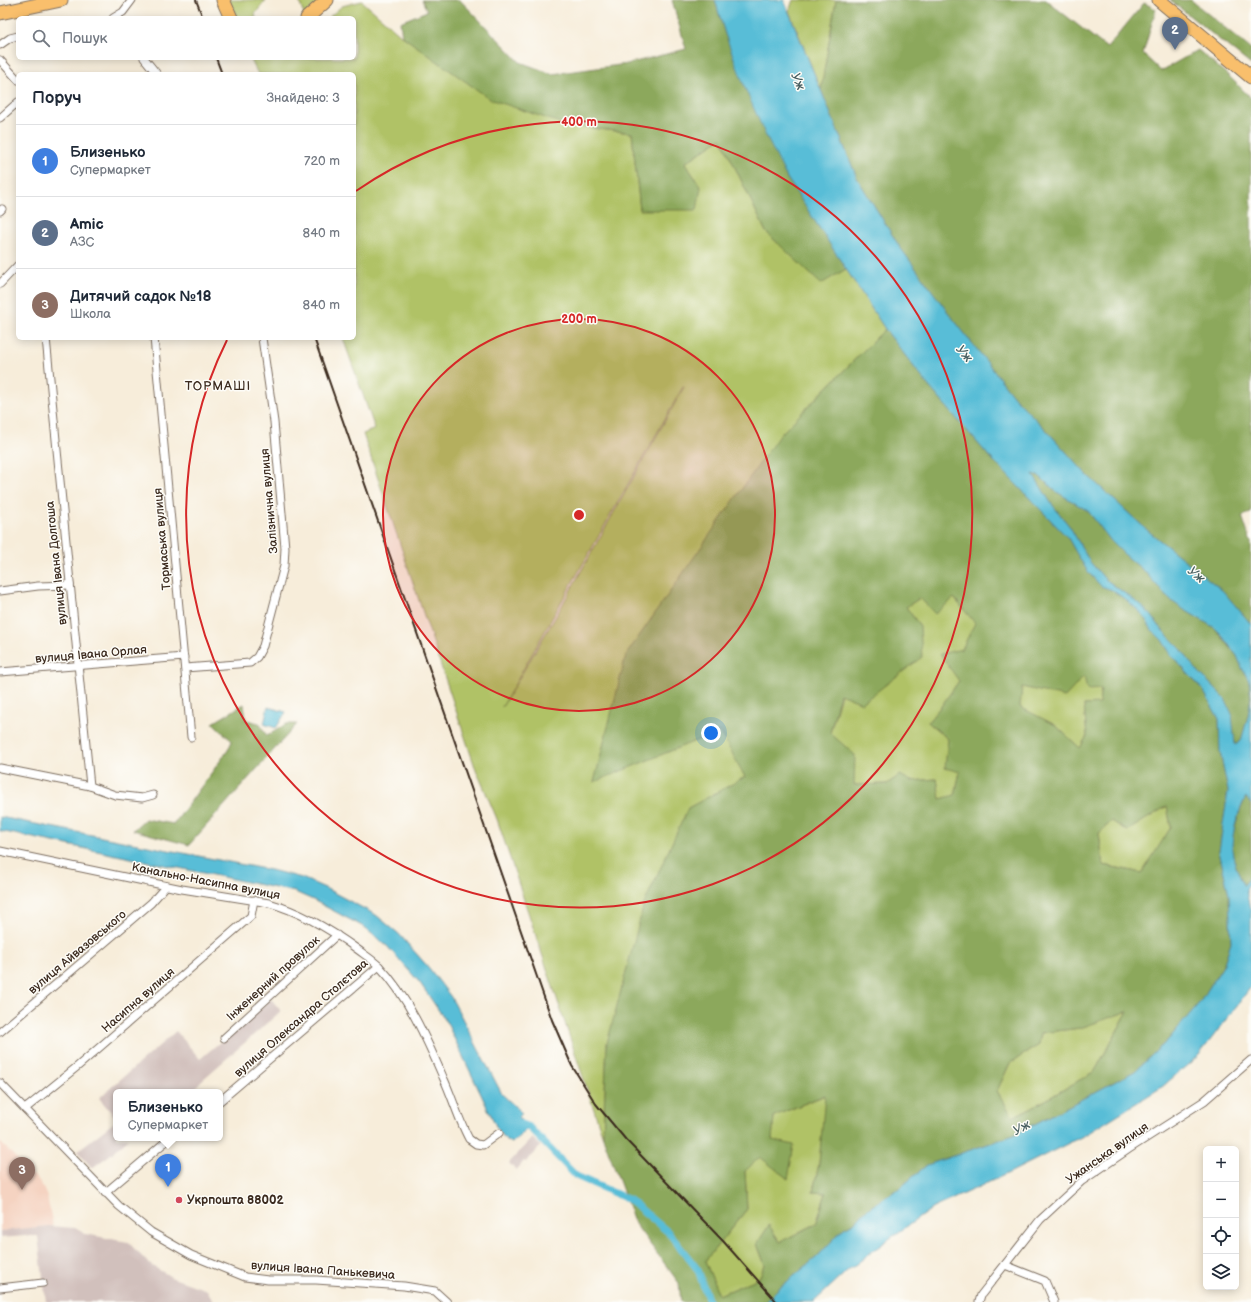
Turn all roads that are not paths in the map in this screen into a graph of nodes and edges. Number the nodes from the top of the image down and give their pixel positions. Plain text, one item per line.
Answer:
1 (61, 0) edge
2 (132, 0) edge
3 (223, 0) edge
4 (327, 0) edge
5 (1159, 0) edge
6 (0, 13) edge
7 (117, 16) edge
8 (231, 16) edge
9 (309, 16) edge
10 (16, 36) edge
11 (0, 45) edge
12 (0, 60) edge
13 (146, 60) edge
14 (155, 72) edge
15 (1251, 77) edge
16 (16, 78) edge
17 (16, 104) edge
18 (0, 118) edge
19 (16, 267) edge
20 (0, 284) edge
21 (46, 340) edge
22 (154, 340) edge
23 (262, 340) edge
24 (70, 585) junction
25 (0, 591) edge
26 (184, 657) junction
27 (77, 665) junction
28 (185, 668) junction
29 (0, 672) edge
30 (191, 737) dead end
31 (0, 768) edge
32 (90, 786) junction
33 (153, 795) dead end
34 (0, 851) edge
35 (166, 886) junction
36 (254, 900) junction
37 (337, 935) junction
38 (379, 966) junction
39 (0, 1032) edge
40 (224, 1038) dead end
41 (1251, 1060) edge
42 (0, 1083) edge
43 (223, 1098) edge
44 (25, 1109) junction
45 (499, 1133) dead end
46 (166, 1141) edge
47 (105, 1193) junction
48 (1005, 1265) junction
49 (44, 1283) dead end
50 (0, 1288) edge
51 (447, 1302) edge
52 (979, 1302) edge
53 (1054, 1302) edge

1 - 6 highway
2 - 7 street
3 - 8 highway
4 - 9 highway
5 - 15 highway
10 - 11 street
12 - 16 street
13 - 14 street
17 - 18 street
19 - 20 street
21 - 24 street, вулиця Івана Долгоша
22 - 26 street, Тормаська вулиця
23 - 28 street, Залізнична вулиця
24 - 25 street
24 - 27 street, вулиця Івана Долгоша
26 - 27 street, вулиця Івана Орлая
26 - 28 street, Тормаська вулиця
27 - 29 street, вулиця Івана Орлая
27 - 32 street, вулиця Івана Долгоша
28 - 30 street, Тормаська вулиця
31 - 32 street
32 - 33 street
34 - 35 street, Канально-Насипна вулиця
35 - 36 street, Канально-Насипна вулиця
35 - 39 street, вулиця Айвазовського
36 - 37 street, Канально-Насипна вулиця
36 - 44 street, Насипна вулиця
37 - 38 street, Канально-Насипна вулиця
37 - 40 street, Інженерний провулок
38 - 43 street, вулиця Олександра Столєтова
38 - 45 street, Канально-Насипна вулиця
41 - 48 street, Ужанська вулиця
42 - 44 street, вулиця Івана Панькевича
44 - 47 street, вулиця Івана Панькевича
46 - 47 street
47 - 51 street, вулиця Івана Панькевича
48 - 52 street, Ужанська вулиця
48 - 53 street
49 - 50 street

